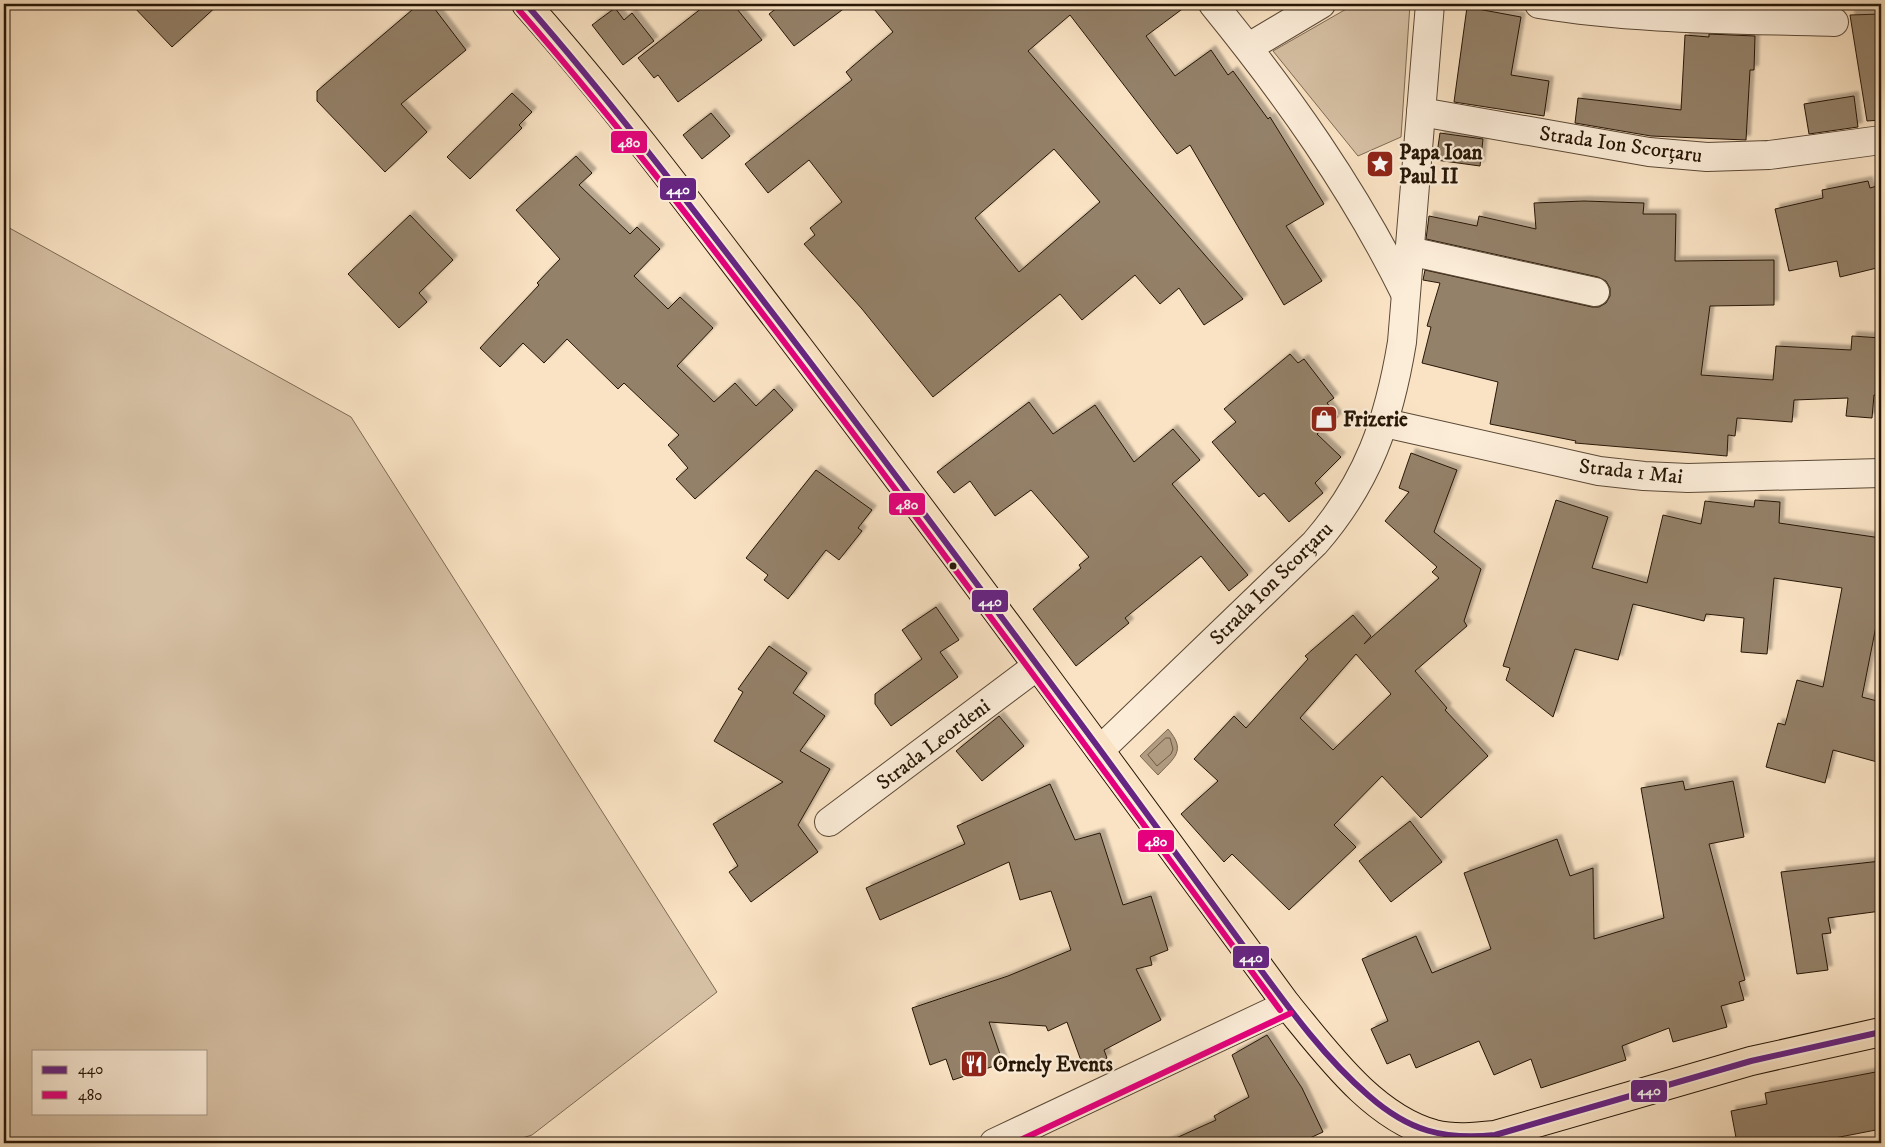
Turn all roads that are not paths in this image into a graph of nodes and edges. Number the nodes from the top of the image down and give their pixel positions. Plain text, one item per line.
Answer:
1 (526, 4) edge
2 (1213, 4) edge
3 (1321, 4) edge
4 (1430, 4) edge
5 (1538, 4) edge
6 (1834, 22) dead end
7 (1249, 47) junction
8 (1421, 112) junction
9 (1881, 140) edge
10 (1409, 251) junction
11 (1595, 292) dead end
12 (1406, 295) junction
13 (1385, 423) junction
14 (1881, 473) edge
15 (1037, 666) junction
16 (1100, 750) junction
17 (829, 822) dead end
18 (1287, 1005) junction
19 (1881, 1032) edge
20 (1432, 1138) edge
21 (994, 1143) edge

1 - 15 main road
2 - 7 street
3 - 7 street
4 - 8 street, Strada Ion Scorțaru
5 - 6 street
7 - 12 street
8 - 9 street, Strada Ion Scorțaru
8 - 10 street, Strada Ion Scorțaru
10 - 11 street
10 - 12 street, Strada Ion Scorțaru
12 - 13 street, Strada Ion Scorțaru
13 - 14 street, Strada 1 Mai
13 - 16 street, Strada Ion Scorțaru
15 - 16 main road
15 - 17 street, Strada Leordeni
16 - 18 main road
18 - 20 main road
18 - 21 street
19 - 20 main road

